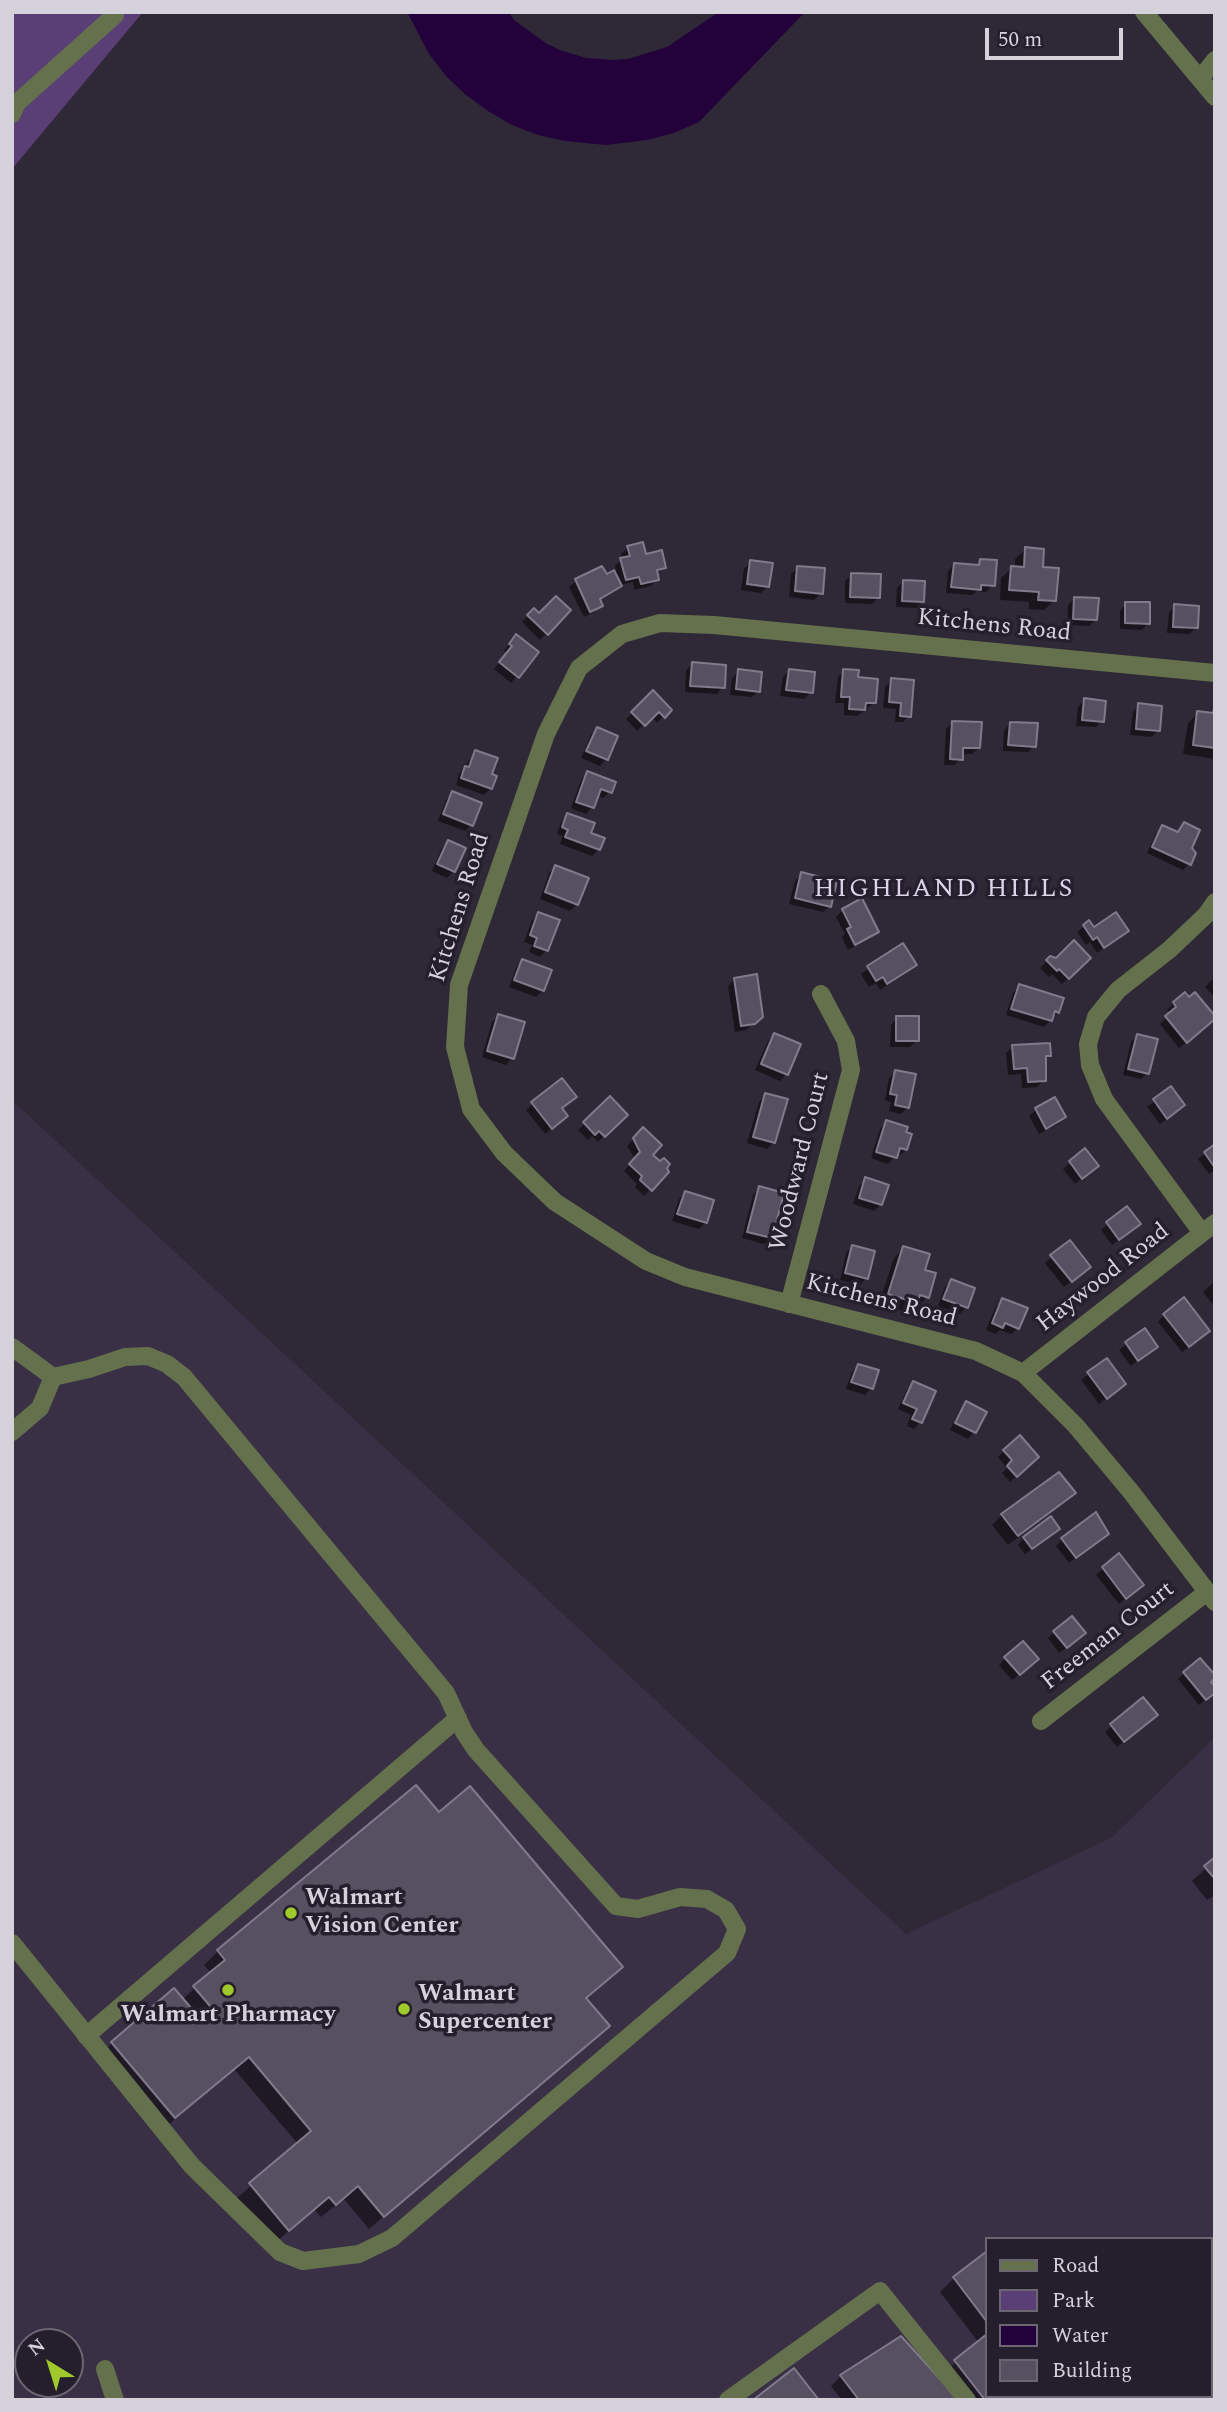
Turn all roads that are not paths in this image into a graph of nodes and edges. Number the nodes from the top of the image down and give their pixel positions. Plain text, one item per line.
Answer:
1 (115, 12) edge
2 (1144, 12) edge
3 (1215, 60) edge
4 (1200, 79) junction
5 (1215, 97) edge
6 (12, 114) edge
7 (1215, 673) edge
8 (1215, 902) edge
9 (821, 994) dead end
10 (1209, 1228) edge
11 (789, 1304) junction
12 (12, 1347) edge
13 (1023, 1373) junction
14 (53, 1377) junction
15 (12, 1432) edge
16 (1211, 1597) edge
17 (458, 1718) junction
18 (1041, 1721) dead end
19 (12, 1943) edge
20 (86, 2036) junction
21 (105, 2369) dead end
22 (115, 2400) edge
23 (728, 2400) edge
24 (967, 2400) edge

1 - 6 street
2 - 4 street
3 - 4 street
4 - 5 street
7 - 11 street, Kitchens Road
8 - 10 street
9 - 11 street, Woodward Court
10 - 13 street, Haywood Road
11 - 13 street, Kitchens Road
12 - 14 street
13 - 16 street, Kitchens Road
14 - 15 street
14 - 17 street
16 - 18 street, Freeman Court
17 - 20 street
17 - 20 street
19 - 20 street
21 - 22 street
23 - 24 street

